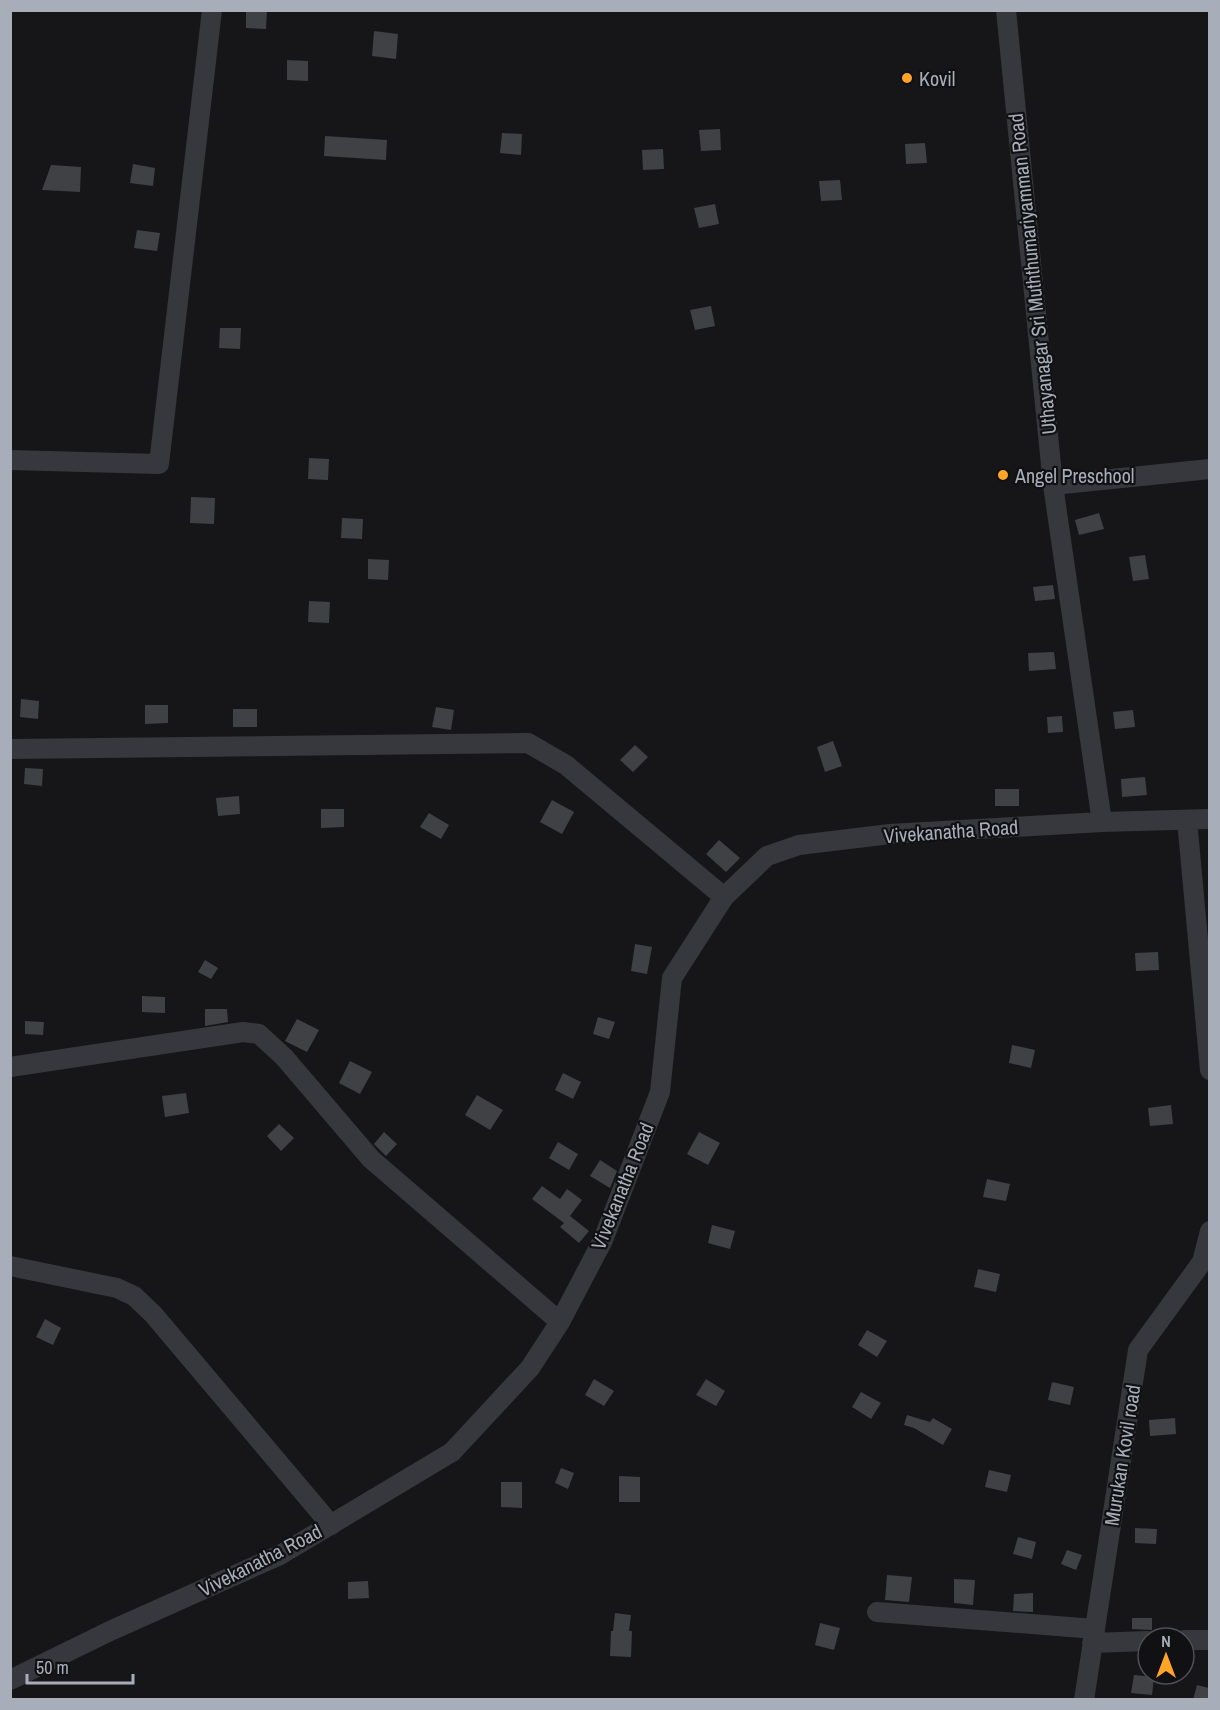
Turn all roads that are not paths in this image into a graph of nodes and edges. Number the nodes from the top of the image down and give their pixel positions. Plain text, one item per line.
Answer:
1 (212, 10) edge
2 (1006, 10) edge
3 (10, 460) edge
4 (1209, 469) edge
5 (1053, 485) junction
6 (10, 749) edge
7 (1209, 819) edge
8 (1187, 820) junction
9 (1102, 822) junction
10 (724, 897) junction
11 (10, 1067) edge
12 (1209, 1070) edge
13 (1209, 1231) edge
14 (10, 1266) edge
15 (560, 1322) junction
16 (331, 1525) junction
17 (877, 1612) dead end
18 (1094, 1636) junction
19 (1136, 1640) edge
20 (10, 1680) edge
21 (1084, 1700) edge

1 - 3 street
2 - 5 street, Uthayanagar Sri Muththumariyamman Road
4 - 5 street
5 - 9 street, Uthayanagar Sri Muththumariyamman Road
6 - 10 street
7 - 8 street, Vivekanatha Road
8 - 9 street, Vivekanatha Road
8 - 12 street
9 - 10 street, Vivekanatha Road
10 - 15 street, Vivekanatha Road
11 - 15 street
13 - 18 street, Murukan Kovil road
14 - 16 street
15 - 16 street, Vivekanatha Road
16 - 20 street, Vivekanatha Road
17 - 18 street
18 - 19 street
18 - 21 street, Murukan Kovil road

